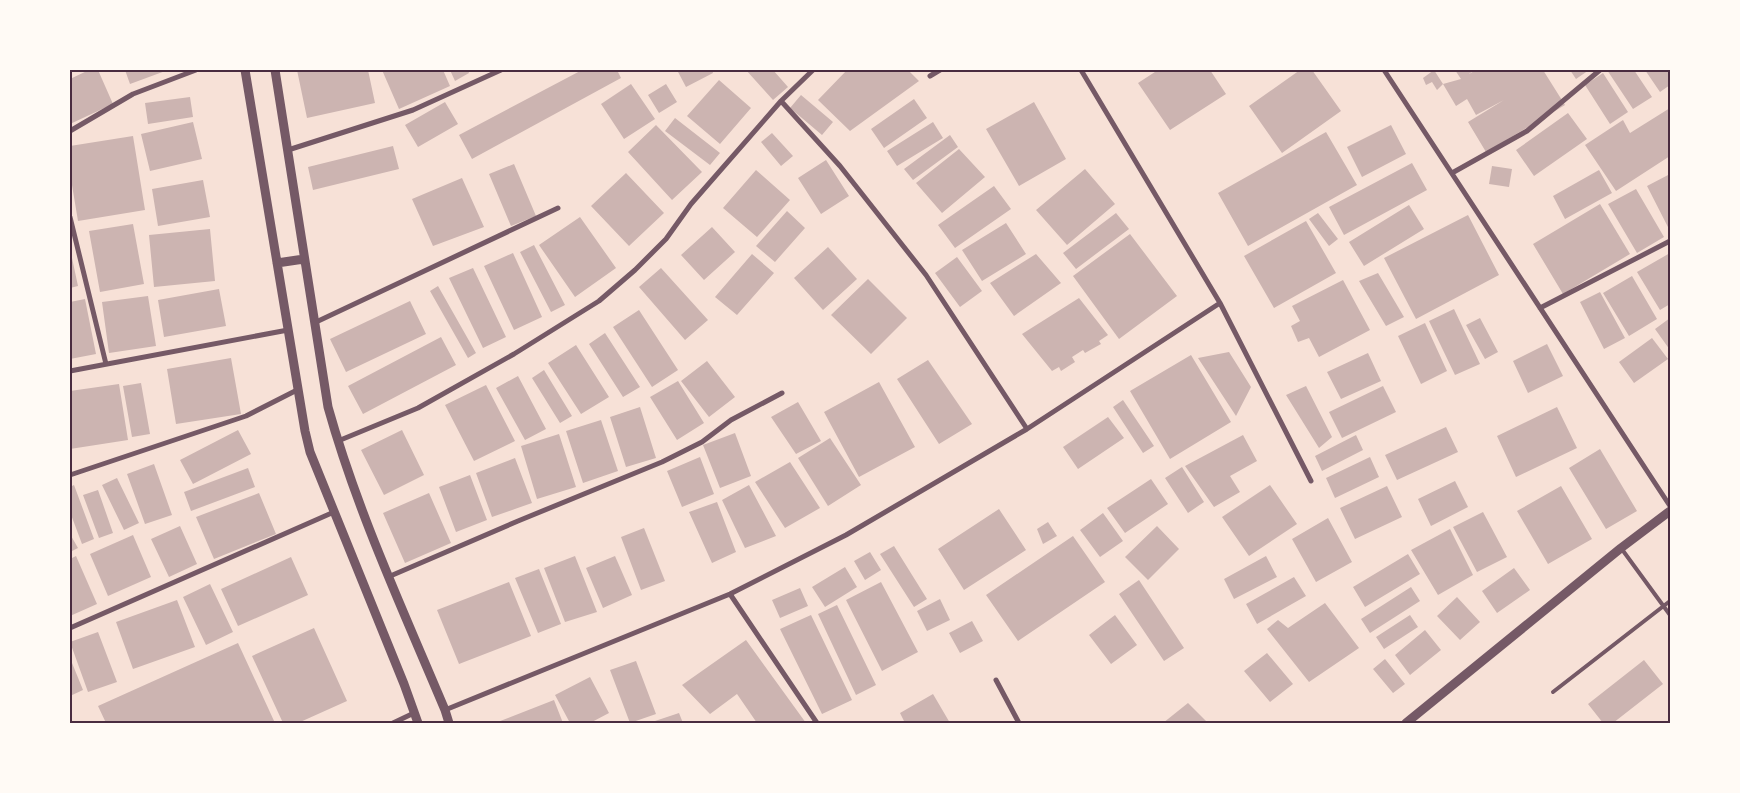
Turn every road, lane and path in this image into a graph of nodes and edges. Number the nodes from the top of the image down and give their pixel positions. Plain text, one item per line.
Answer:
1 (196, 70) edge
2 (245, 70) edge
3 (275, 70) edge
4 (501, 70) edge
5 (813, 70) edge
6 (940, 70) edge
7 (1081, 70) edge
8 (1384, 70) edge
9 (1600, 70) edge
10 (930, 76) dead end
11 (780, 101) junction
12 (70, 132) edge
13 (288, 150) junction
14 (1452, 173) junction
15 (558, 208) dead end
16 (70, 217) edge
17 (1670, 241) edge
18 (304, 259) junction
19 (277, 263) junction
20 (1220, 303) junction
21 (1540, 308) junction
22 (314, 323) junction
23 (288, 330) junction
24 (106, 364) junction
25 (70, 371) edge
26 (299, 389) junction
27 (782, 393) dead end
28 (1027, 429) junction
29 (337, 441) junction
30 (70, 475) edge
31 (1311, 481) dead end
32 (1670, 506) edge
33 (1670, 511) edge
34 (334, 512) junction
35 (1621, 548) junction
36 (388, 576) junction
37 (730, 594) junction
38 (1670, 601) edge
39 (1663, 606) junction
40 (1670, 615) edge
41 (70, 628) edge
42 (996, 680) dead end
43 (1553, 692) dead end
44 (445, 710) junction
45 (414, 713) junction
46 (393, 723) edge
47 (418, 723) edge
48 (449, 723) edge
49 (817, 723) edge
50 (1019, 723) edge
51 (1406, 723) edge

1 - 12 street
2 - 19 street
3 - 13 street
4 - 13 street
5 - 11 street
6 - 10 street
7 - 20 street
8 - 14 street
9 - 14 street
11 - 28 street
11 - 29 street
13 - 18 street
14 - 21 street
15 - 22 street
16 - 24 street
17 - 21 street
18 - 19 street
18 - 22 street
19 - 23 street
20 - 28 street
20 - 31 street
21 - 32 street
22 - 29 street
23 - 24 street
23 - 26 street
24 - 25 street
26 - 30 street
26 - 34 street
27 - 36 street
28 - 37 street
29 - 36 street
33 - 35 street
34 - 41 street
34 - 45 street
35 - 39 lane
35 - 51 street
36 - 44 street
37 - 44 street
37 - 49 street
38 - 39 lane
39 - 40 lane
39 - 43 lane
42 - 50 street
44 - 48 street
45 - 46 street
45 - 47 street

